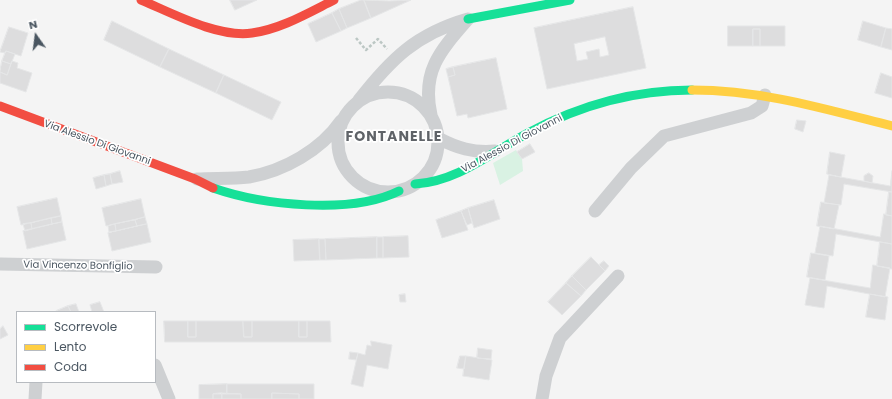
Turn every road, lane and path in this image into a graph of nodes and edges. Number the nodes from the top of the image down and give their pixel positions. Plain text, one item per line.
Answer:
1 (141, 0) edge
2 (334, 0) edge
3 (570, 0) edge
4 (468, 19) junction
5 (356, 38) dead end
6 (396, 58) junction
7 (765, 95) junction
8 (0, 106) edge
9 (351, 109) junction
10 (430, 115) junction
11 (892, 126) edge
12 (438, 138) junction
13 (496, 151) junction
14 (195, 180) junction
15 (415, 184) junction
16 (399, 191) junction
17 (595, 210) dead end
18 (0, 264) edge
19 (156, 267) dead end
20 (618, 276) dead end
21 (156, 367) edge
22 (36, 383) edge
23 (35, 399) edge
24 (169, 399) edge
25 (542, 399) edge

1 - 2 street
3 - 4 street
4 - 6 street
4 - 10 street
5 - 6 path
6 - 9 street
7 - 11 street, Via Alessio Di Giovanni
7 - 13 street, Via Alessio Di Giovanni
7 - 17 street
8 - 14 street, Via Alessio Di Giovanni
9 - 10 street, Via Alessio Di Giovanni
9 - 14 street, Via Alessio Di Giovanni
9 - 16 street, Via Alessio Di Giovanni
10 - 12 street, Via Alessio Di Giovanni
12 - 13 street
12 - 15 street, Via Alessio Di Giovanni
13 - 15 street, Via Alessio Di Giovanni
14 - 16 street, Via Alessio Di Giovanni
15 - 16 street, Via Alessio Di Giovanni
18 - 19 street, Via Vincenzo Bonfiglio
20 - 25 street
21 - 24 street
22 - 23 street

